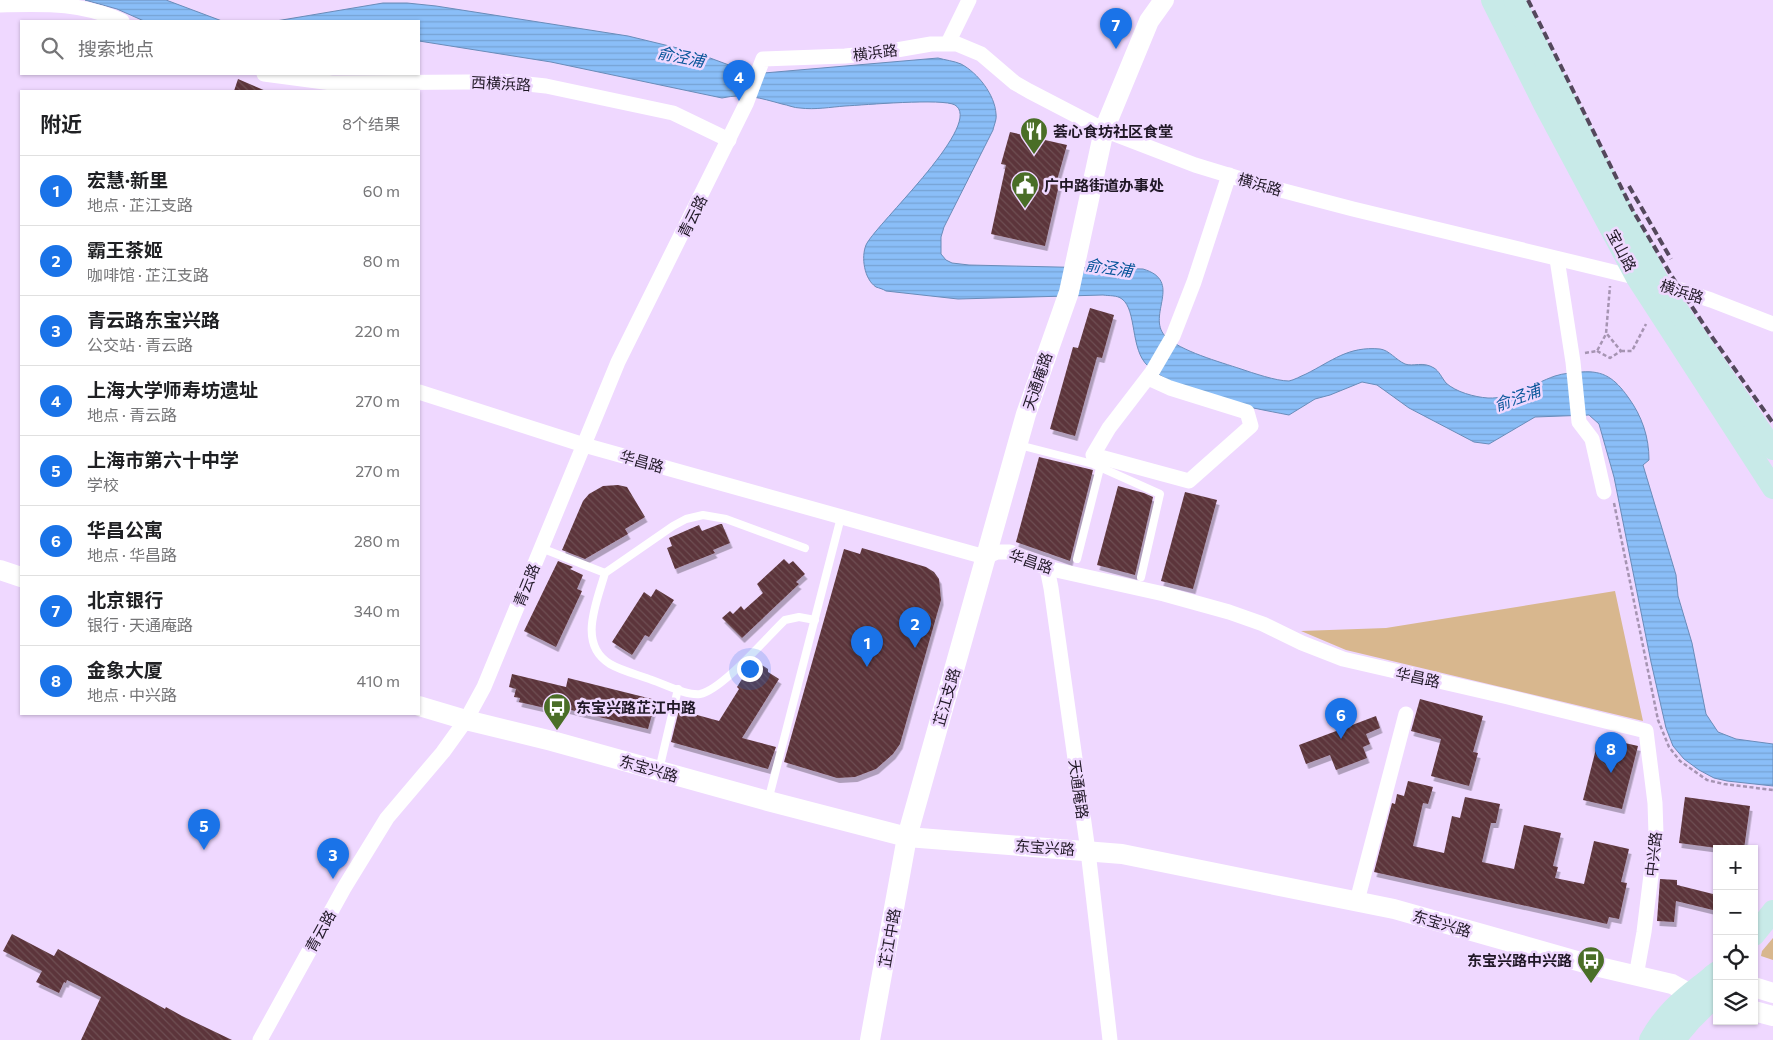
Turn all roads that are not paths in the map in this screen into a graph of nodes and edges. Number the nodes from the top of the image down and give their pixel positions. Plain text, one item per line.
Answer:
1 (969, 0) edge
2 (1164, 0) edge
3 (1492, 0) edge
4 (1514, 0) edge
5 (0, 5) edge
6 (120, 20) edge
7 (948, 43) junction
8 (762, 62) joint
9 (267, 75) edge
10 (297, 85) edge
11 (1104, 130) junction
12 (729, 140) junction
13 (1228, 175) junction
14 (1557, 259) junction
15 (1637, 278) junction
16 (1659, 283) junction
17 (1773, 324) edge
18 (1150, 375) junction
19 (420, 392) edge
20 (1017, 444) junction
21 (584, 445) junction
22 (1773, 449) edge
23 (1100, 468) junction
24 (1773, 488) edge
25 (1608, 493) road end
26 (841, 517) junction
27 (542, 548) junction
28 (805, 548) dead end
29 (985, 558) junction
30 (1077, 559) dead end
31 (1047, 568) junction
32 (0, 570) edge
33 (605, 574) junction
34 (20, 577) edge
35 (1141, 577) dead end
36 (814, 620) junction
37 (678, 689) junction
38 (420, 706) edge
39 (1406, 714) dead end
40 (466, 720) junction
41 (1646, 731) joint
42 (659, 770) junction
43 (768, 801) junction
44 (907, 837) junction
45 (1088, 851) junction
46 (1357, 901) junction
47 (1773, 911) edge
48 (1758, 930) edge
49 (1636, 976) junction
50 (1713, 976) edge
51 (1758, 988) edge
52 (1681, 989) junction
53 (1773, 993) edge
54 (1713, 999) edge
55 (1713, 1002) edge
56 (1758, 1012) edge
57 (1773, 1016) edge
58 (260, 1040) edge
59 (870, 1040) edge
60 (1110, 1040) edge
61 (1650, 1040) edge
62 (1674, 1040) edge

1 - 7 street
2 - 11 street
3 - 15 main road, 宝山路
4 - 16 main road, 宝山路
5 - 6 street
7 - 8 street, 横浜路
7 - 11 street, 横浜路
8 - 12 street, 青云路
9 - 10 street, 西横浜路
10 - 12 street, 西横浜路
11 - 13 street, 横浜路
11 - 20 street, 天通庵路
12 - 21 street, 青云路
13 - 14 street, 横浜路
13 - 18 street
14 - 15 street, 横浜路
14 - 25 street
15 - 16 street, 横浜路
15 - 24 main road, 宝山路
16 - 17 street, 横浜路
16 - 22 main road, 宝山路
18 - 18 street
19 - 21 street, 华昌路
20 - 23 lane
20 - 29 street, 天通庵路
21 - 26 street, 华昌路
21 - 27 street, 青云路
23 - 30 lane
23 - 35 lane
26 - 29 street, 华昌路
26 - 36 lane
27 - 33 lane
27 - 40 street, 青云路
28 - 33 lane
29 - 31 street, 华昌路
29 - 44 street, 芷江支路
31 - 41 street, 华昌路
31 - 45 street, 天通庵路
32 - 34 street
33 - 37 lane
36 - 37 lane
36 - 43 lane
37 - 42 lane
38 - 40 street, 东宝兴路
39 - 46 street
40 - 42 street, 东宝兴路
40 - 58 street, 青云路
41 - 49 street, 中兴路
42 - 43 street, 东宝兴路
43 - 44 street, 东宝兴路
44 - 45 street, 东宝兴路
44 - 59 street, 芷江中路
45 - 46 street, 东宝兴路
45 - 60 street, 天通庵路
46 - 49 street, 东宝兴路
47 - 48 main road
49 - 52 street, 东宝兴路
50 - 52 main road
51 - 53 street
52 - 54 street, 东宝兴路
52 - 61 main road
55 - 62 main road
56 - 57 street

